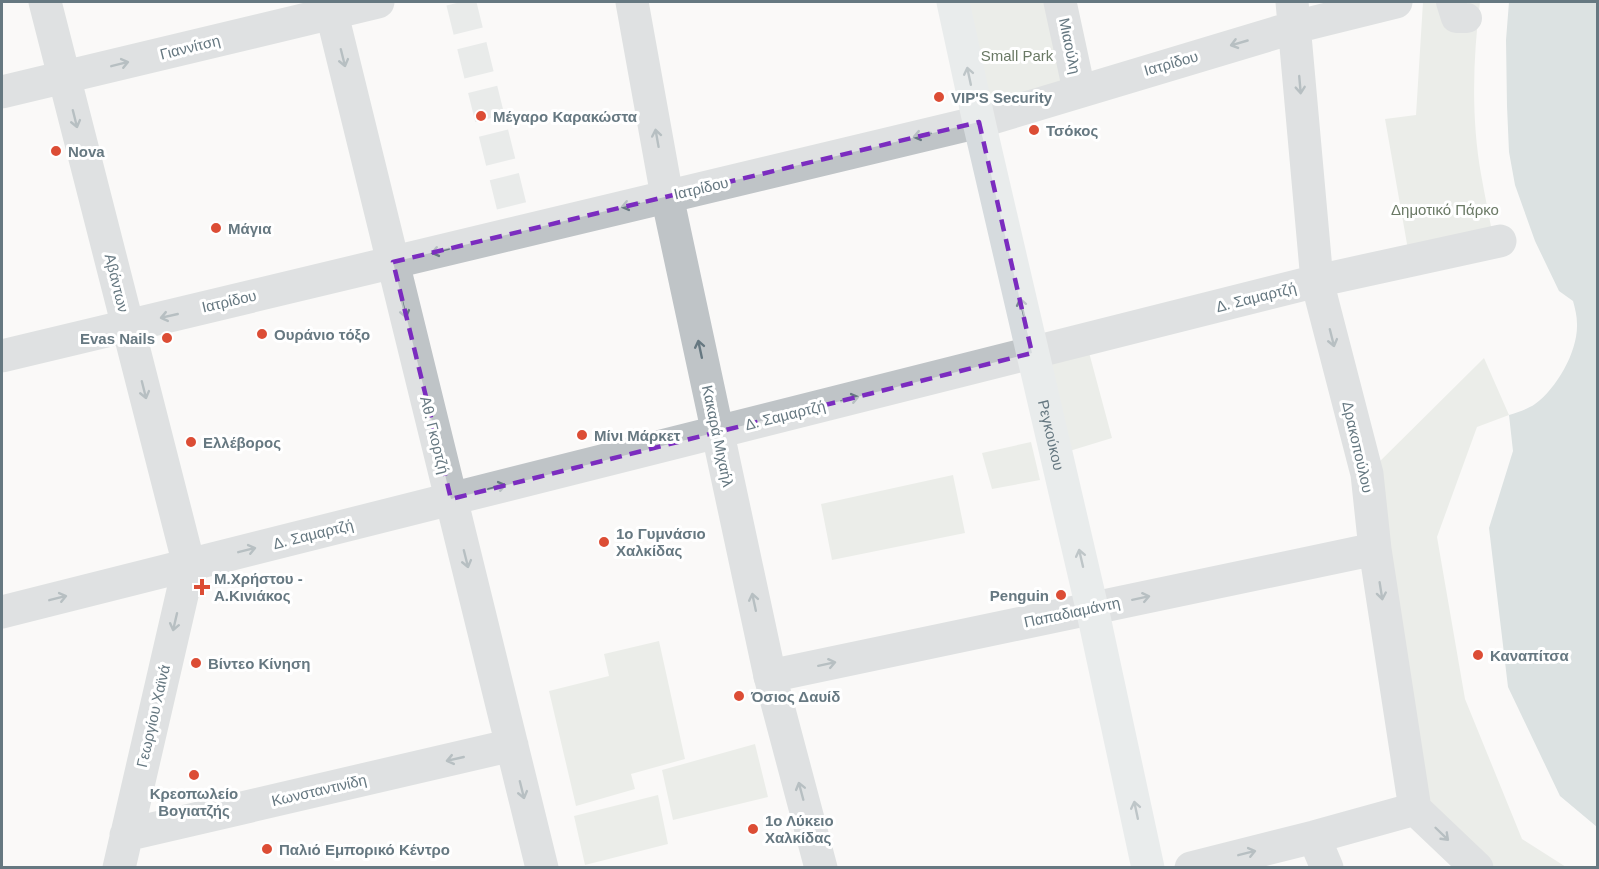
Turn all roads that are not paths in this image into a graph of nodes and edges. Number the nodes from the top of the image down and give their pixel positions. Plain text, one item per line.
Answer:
1 (45, 2) edge
2 (378, 2) edge
3 (632, 2) edge
4 (953, 2) edge
5 (1060, 2) edge
6 (1396, 2) edge
7 (330, 7) edge
8 (1293, 14) edge
9 (64, 77) junction
10 (1079, 90) junction
11 (2, 92) edge
12 (979, 122) junction
13 (667, 196) junction
14 (1500, 241) dead end
15 (393, 262) junction
16 (1317, 281) junction
17 (128, 326) junction
18 (1032, 353) junction
19 (2, 356) edge
20 (717, 432) junction
21 (451, 499) junction
22 (1375, 549) junction
23 (189, 565) junction
24 (1092, 608) junction
25 (2, 612) edge
26 (770, 676) junction
27 (512, 745) junction
28 (1415, 808) junction
29 (126, 835) junction
30 (1314, 837) junction
31 (119, 867) edge
32 (542, 867) edge
33 (821, 867) edge
34 (1148, 867) edge
35 (1191, 867) edge
36 (1327, 867) edge
37 (1477, 867) edge

1 - 9 street, Αβάντων
2 - 7 street, Γιαννίτση
13 -> 3 street, Κακαρά Μιχαήλ
12 -> 4 main road, Ρεγκούκου
5 - 10 street, Μιαούλη
6 - 8 street, Ιατρίδου
9 -> 7 street, Γιαννίτση
7 -> 15 street, Αθ. Γκορτζή
8 -> 10 street, Ιατρίδου
8 -> 16 street, Δρακοπούλου
9 - 11 street, Γιαννίτση
9 -> 17 street, Αβάντων
10 - 12 street, Ιατρίδου
12 -> 13 street, Ιατρίδου
18 -> 12 main road, Ρεγκούκου
13 -> 15 street, Ιατρίδου
20 -> 13 street, Κακαρά Μιχαήλ
14 - 16 street, Δ. Σαμαρτζή
15 -> 17 street, Ιατρίδου
15 -> 21 street, Αθ. Γκορτζή
16 - 18 street, Δ. Σαμαρτζή
16 -> 22 street, Δρακοπούλου
17 - 19 street, Ιατρίδου
17 -> 23 street, Αβάντων
20 -> 18 street, Δ. Σαμαρτζή
24 -> 18 main road, Ρεγκούκου
21 -> 20 street, Δ. Σαμαρτζή
26 -> 20 street, Κακαρά Μιχαήλ
23 -> 21 street, Δ. Σαμαρτζή
21 -> 27 street, Αθ. Γκορτζή
24 -> 22 street, Παπαδιαμάντη
22 -> 28 street, Δρακοπούλου
25 -> 23 street, Δ. Σαμαρτζή
23 -> 29 street, Γεωργίου Χαϊνά
26 -> 24 street, Παπαδιαμάντη
34 -> 24 main road, Ρεγκούκου
33 -> 26 street, Κακαρά Μιχαήλ
27 -> 29 street, Κωνσταντινίδη
27 -> 32 street, Αθ. Γκορτζή
28 - 30 street
28 -> 37 street
29 - 31 street, Γεωργίου Χαϊνά
35 -> 30 street
30 - 36 street

